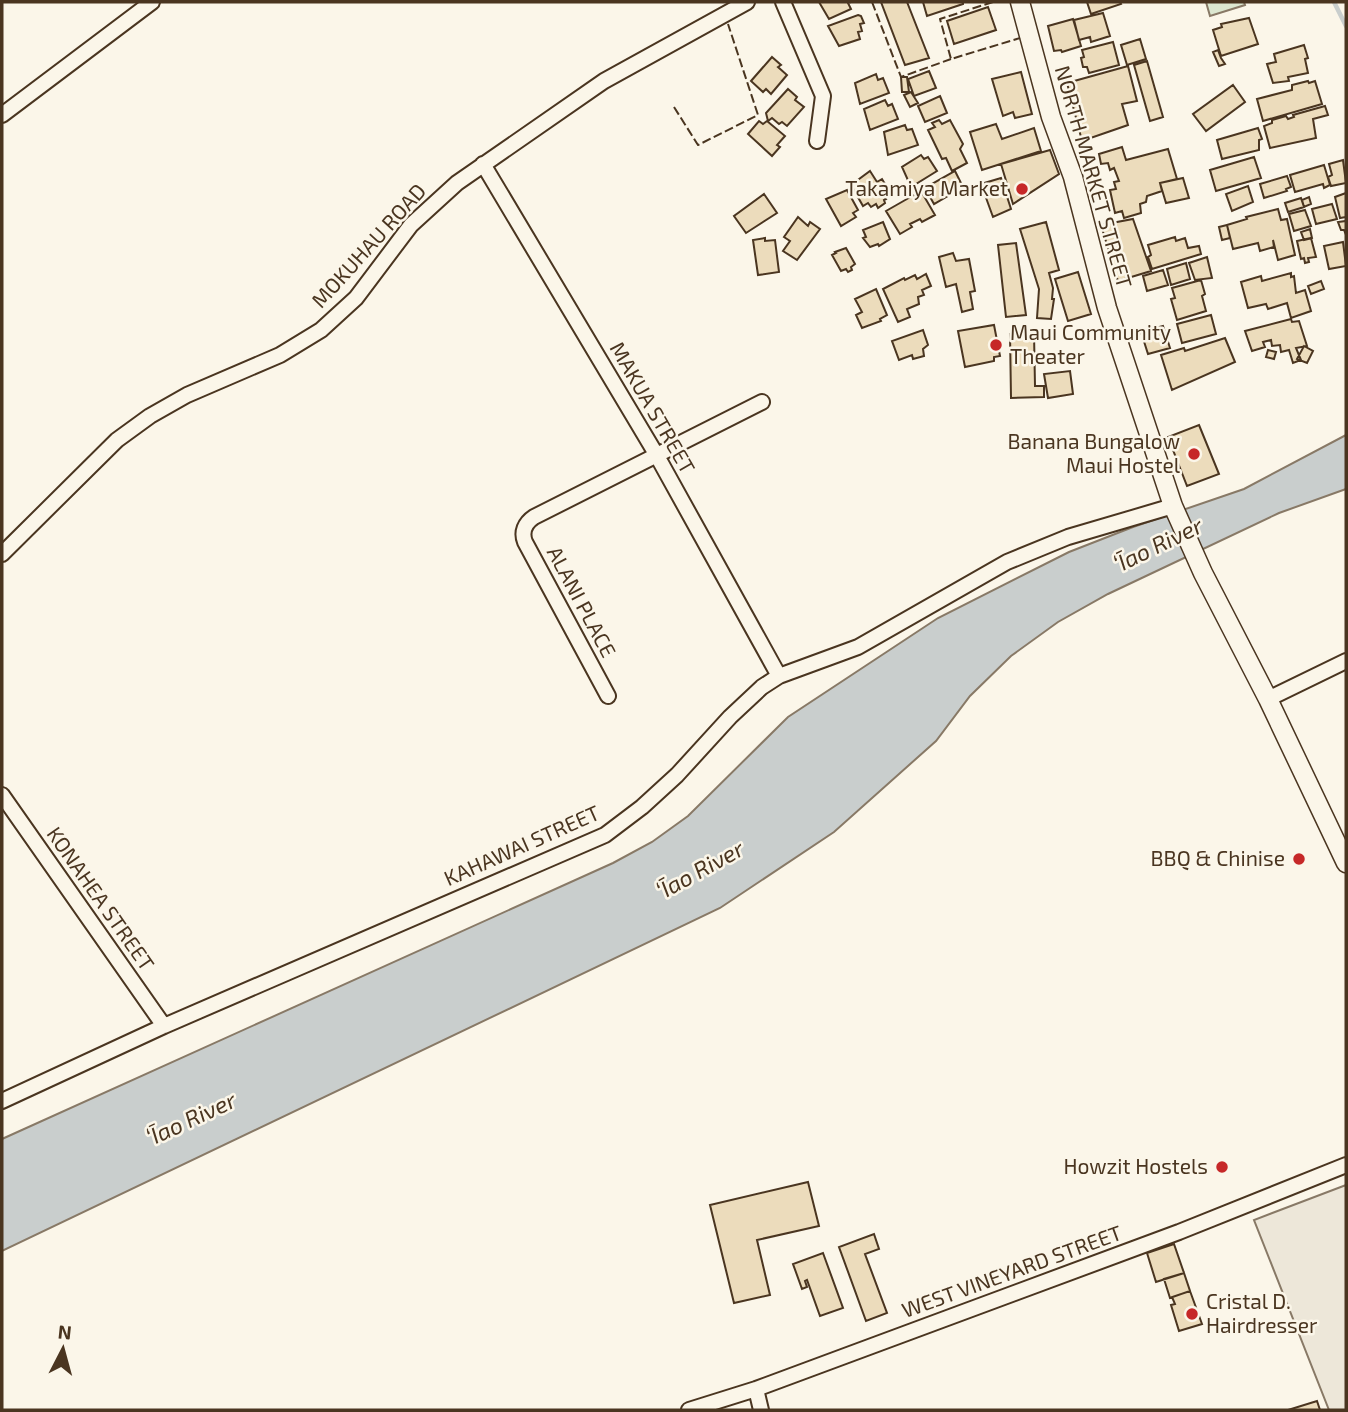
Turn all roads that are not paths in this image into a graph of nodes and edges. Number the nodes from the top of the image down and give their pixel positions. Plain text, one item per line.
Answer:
1 (152, 2) edge
2 (747, 2) edge
3 (783, 2) edge
4 (1020, 2) edge
5 (2, 115) edge
6 (817, 141) dead end
7 (483, 164) junction
8 (762, 402) dead end
9 (656, 454) junction
10 (1172, 506) junction
11 (2, 554) edge
12 (1346, 661) edge
13 (779, 676) junction
14 (608, 696) dead end
15 (1268, 699) junction
16 (2, 795) edge
17 (1340, 834) edge
18 (1346, 863) edge
19 (164, 1026) junction
20 (2, 1101) edge
21 (1346, 1165) edge
22 (756, 1388) junction
23 (689, 1410) edge
24 (761, 1410) edge

1 - 5 street
2 - 7 street, MOKUHAU ROAD
3 - 6 street
4 - 10 street, NORTH MARKET STREET
7 - 9 street, MAKUA STREET
7 - 11 street, MOKUHAU ROAD
8 - 9 street
9 - 13 street, MAKUA STREET
9 - 14 street, ALANI PLACE
10 - 13 street, KAHAWAI STREET
10 - 15 street, NORTH MARKET STREET
12 - 15 street
13 - 19 street, KAHAWAI STREET
15 - 17 street, NORTH MARKET STREET
16 - 19 street, KONAHEA STREET
17 - 18 street, NORTH MARKET STREET
19 - 20 street, KAHAWAI STREET
21 - 22 street, WEST VINEYARD STREET
22 - 23 street, WEST VINEYARD STREET
22 - 24 street

